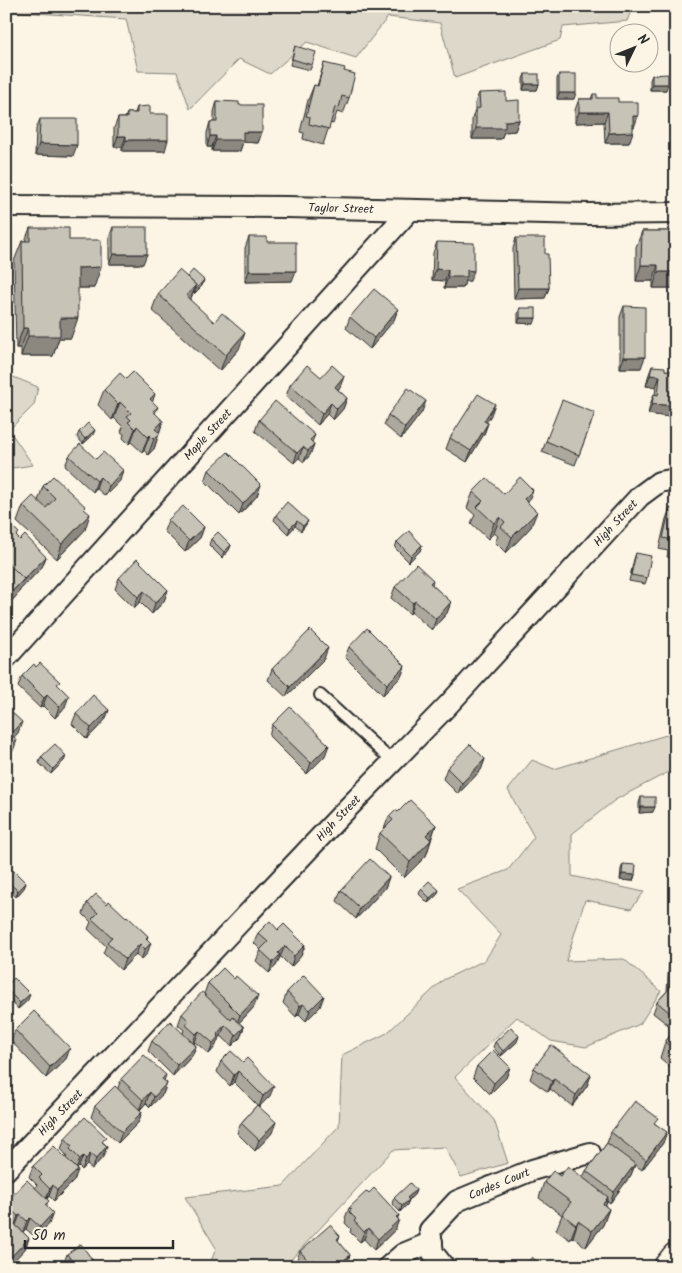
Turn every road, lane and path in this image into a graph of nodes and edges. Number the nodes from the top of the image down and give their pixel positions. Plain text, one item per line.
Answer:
1 (6, 206) edge
2 (410, 210) junction
3 (676, 213) edge
4 (676, 479) edge
5 (6, 658) edge
6 (320, 695) dead end
7 (393, 762) junction
8 (590, 1153) dead end
9 (6, 1170) edge
10 (432, 1242) junction
11 (676, 1257) edge
12 (388, 1267) edge
13 (444, 1267) edge
14 (668, 1267) edge

1 - 2 street, Taylor Street
2 - 3 street, Taylor Street
2 - 5 street, Maple Street
4 - 7 street, High Street
6 - 7 lane
7 - 9 street, High Street
8 - 10 street, Cordes Court
10 - 12 street
10 - 13 street
11 - 14 main road

